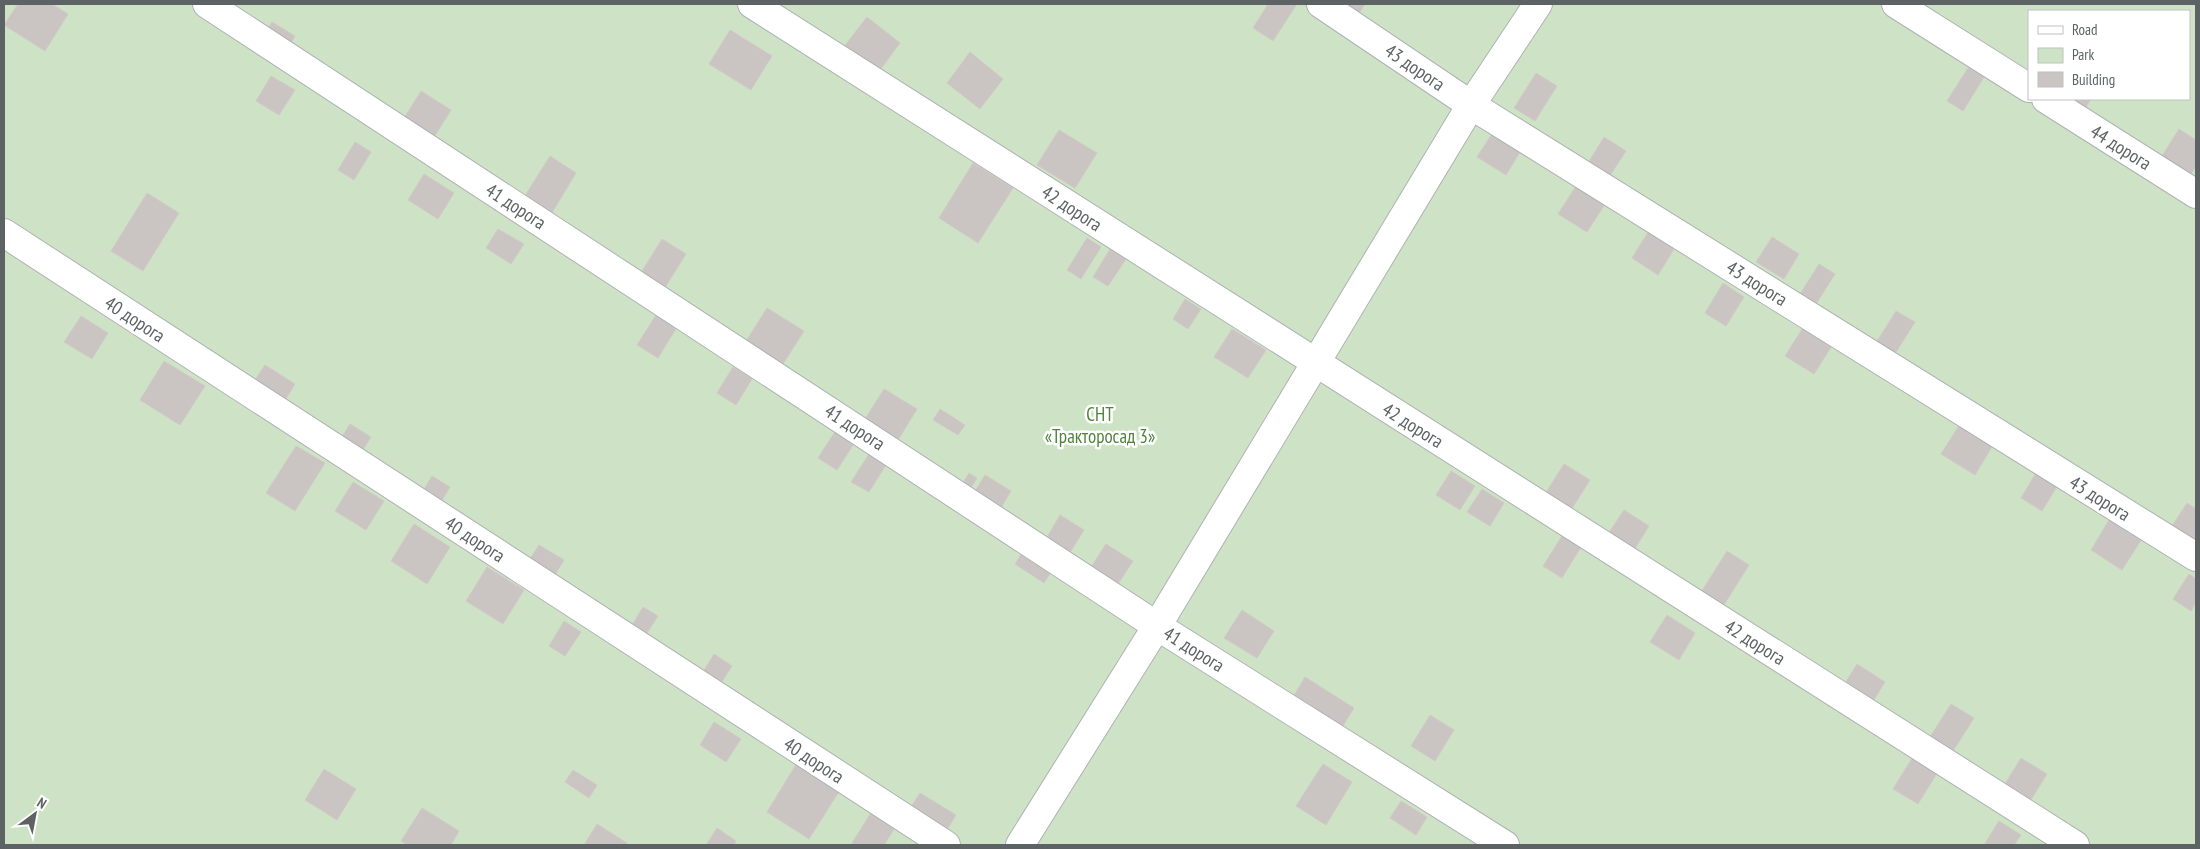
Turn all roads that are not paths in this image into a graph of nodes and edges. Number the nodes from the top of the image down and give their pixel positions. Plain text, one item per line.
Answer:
1 (208, 4) edge
2 (752, 4) edge
3 (1321, 4) edge
4 (1538, 4) edge
5 (1896, 4) edge
6 (2028, 87) edge
7 (2048, 100) edge
8 (1471, 104) junction
9 (2196, 194) edge
10 (4, 233) edge
11 (1315, 363) junction
12 (2196, 558) edge
13 (1157, 626) junction
14 (946, 845) edge
15 (1020, 845) edge
16 (1505, 845) edge
17 (2075, 845) edge

1 - 13 street, 41 дорога
2 - 11 street, 42 дорога
3 - 8 street, 43 дорога
4 - 8 street
5 - 6 street
7 - 9 street, 44 дорога
8 - 11 street
8 - 12 street, 43 дорога
10 - 14 street, 40 дорога
11 - 13 street
11 - 17 street, 42 дорога
13 - 15 street
13 - 16 street, 41 дорога

